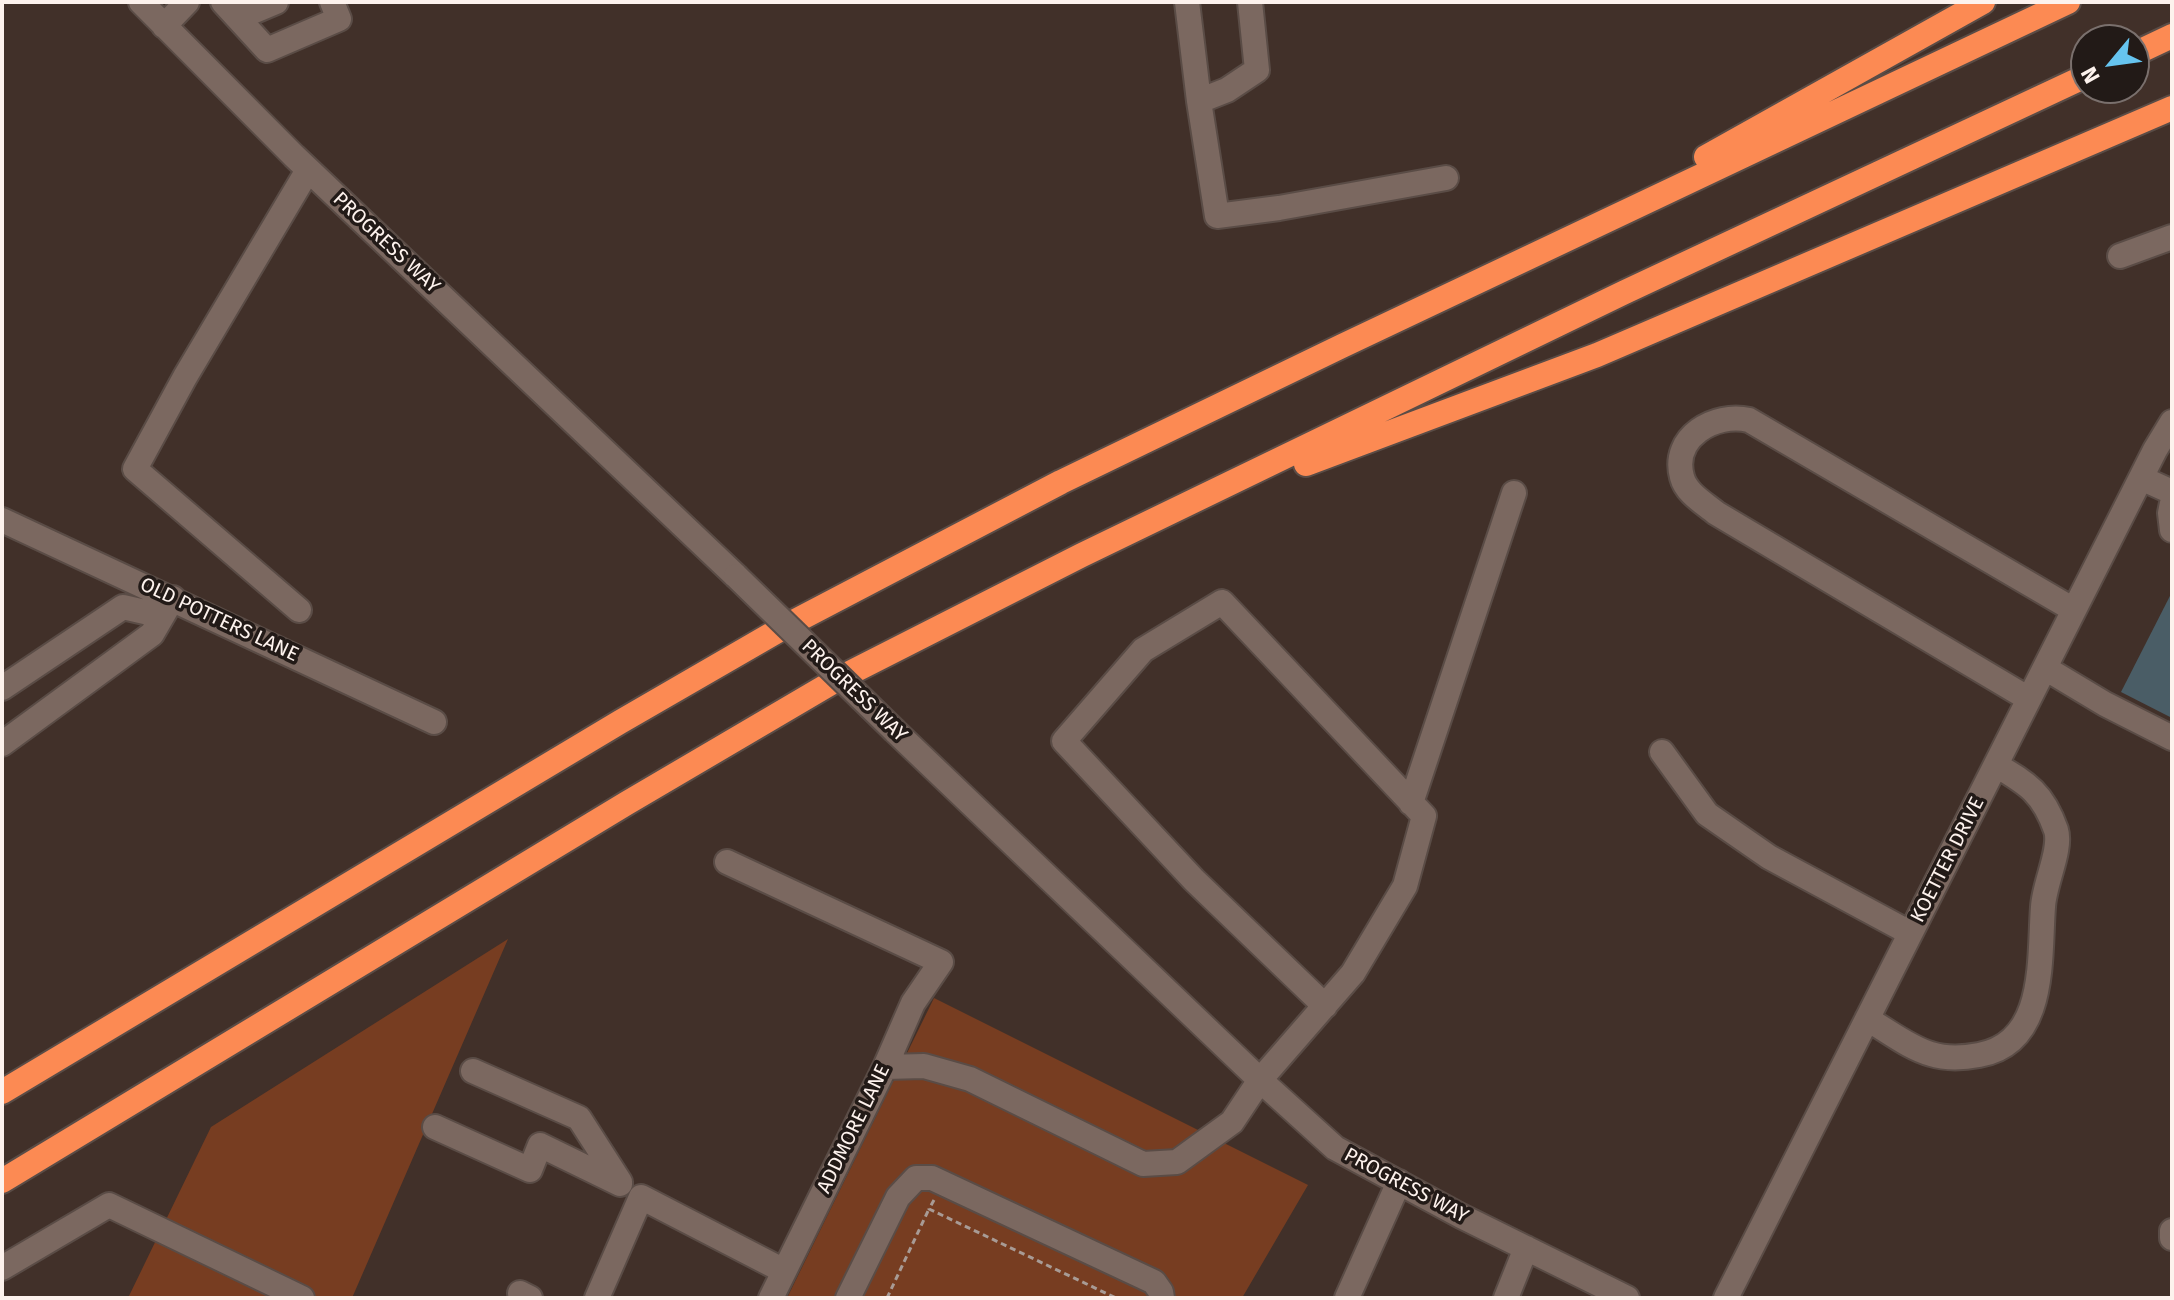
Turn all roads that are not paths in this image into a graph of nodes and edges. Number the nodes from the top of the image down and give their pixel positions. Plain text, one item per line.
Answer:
1 (141, 2) edge
2 (187, 2) edge
3 (276, 2) edge
4 (332, 2) edge
5 (1187, 2) edge
6 (1250, 2) edge
7 (1983, 2) edge
8 (2068, 2) edge
9 (230, 10) edge
10 (164, 26) junction
11 (2172, 36) edge
12 (2150, 46) edge
13 (2070, 83) edge
14 (1199, 101) junction
15 (2172, 108) edge
16 (308, 170) junction
17 (1446, 178) dead end
18 (2172, 237) edge
19 (2120, 256) dead end
20 (1504, 269) junction
21 (2172, 422) edge
22 (2141, 478) junction
23 (2172, 492) edge
24 (1514, 493) dead end
25 (2172, 503) edge
26 (2, 520) edge
27 (1151, 522) junction
28 (2172, 530) edge
29 (167, 607) junction
30 (299, 610) dead end
31 (2074, 610) junction
32 (2045, 668) junction
33 (2, 688) edge
34 (2029, 699) junction
35 (434, 722) dead end
36 (2172, 738) edge
37 (2, 744) edge
38 (1662, 752) dead end
39 (1996, 765) junction
40 (1411, 803) junction
41 (727, 862) dead end
42 (1910, 933) junction
43 (1325, 1006) junction
44 (1867, 1019) junction
45 (885, 1067) junction
46 (473, 1071) dead end
47 (1260, 1080) junction
48 (2, 1092) edge
49 (554, 1107) junction
50 (435, 1127) dead end
51 (540, 1145) junction
52 (2, 1181) edge
53 (1399, 1182) junction
54 (620, 1184) junction
55 (641, 1197) junction
56 (2172, 1231) edge
57 (2172, 1238) edge
58 (1526, 1248) junction
59 (2, 1268) edge
60 (784, 1271) junction
61 (302, 1298) edge
62 (597, 1298) edge
63 (771, 1298) edge
64 (848, 1298) edge
65 (1162, 1298) edge
66 (1347, 1298) edge
67 (1506, 1298) edge
68 (1627, 1298) edge
69 (1726, 1298) edge

1 - 10 street, PROGRESS WAY
2 - 10 street
3 - 9 street
4 - 9 street
5 - 14 street
6 - 14 street
7 - 20 highway
8 - 20 highway
10 - 16 street, PROGRESS WAY
11 - 12 highway
13 - 27 highway
14 - 17 street
15 - 27 highway
16 - 30 street
16 - 47 street, PROGRESS WAY, bridge
18 - 19 street
20 - 48 highway
21 - 22 street, KOETTER DRIVE
22 - 23 street
22 - 31 street, KOETTER DRIVE
24 - 40 street
25 - 28 street
26 - 29 street, OLD POTTERS LANE
27 - 52 highway
29 - 33 street
29 - 35 street, OLD POTTERS LANE
29 - 37 street
31 - 32 street, KOETTER DRIVE
31 - 34 street
32 - 34 street, KOETTER DRIVE
32 - 36 street
34 - 39 street, KOETTER DRIVE
38 - 42 street
39 - 42 street, KOETTER DRIVE
39 - 44 street
40 - 43 street
40 - 43 street
41 - 45 street, ADDMORE LANE
42 - 44 street, KOETTER DRIVE
43 - 47 street
44 - 69 street, KOETTER DRIVE
45 - 47 street
45 - 60 street, ADDMORE LANE
46 - 49 street
47 - 53 street, PROGRESS WAY
49 - 51 street
49 - 54 street
50 - 51 street
51 - 54 street
53 - 58 street, PROGRESS WAY
53 - 66 street
54 - 55 street
55 - 60 street
55 - 62 street
56 - 57 street
58 - 67 street
58 - 68 street, PROGRESS WAY
59 - 61 street
60 - 63 street, ADDMORE LANE
64 - 65 street

